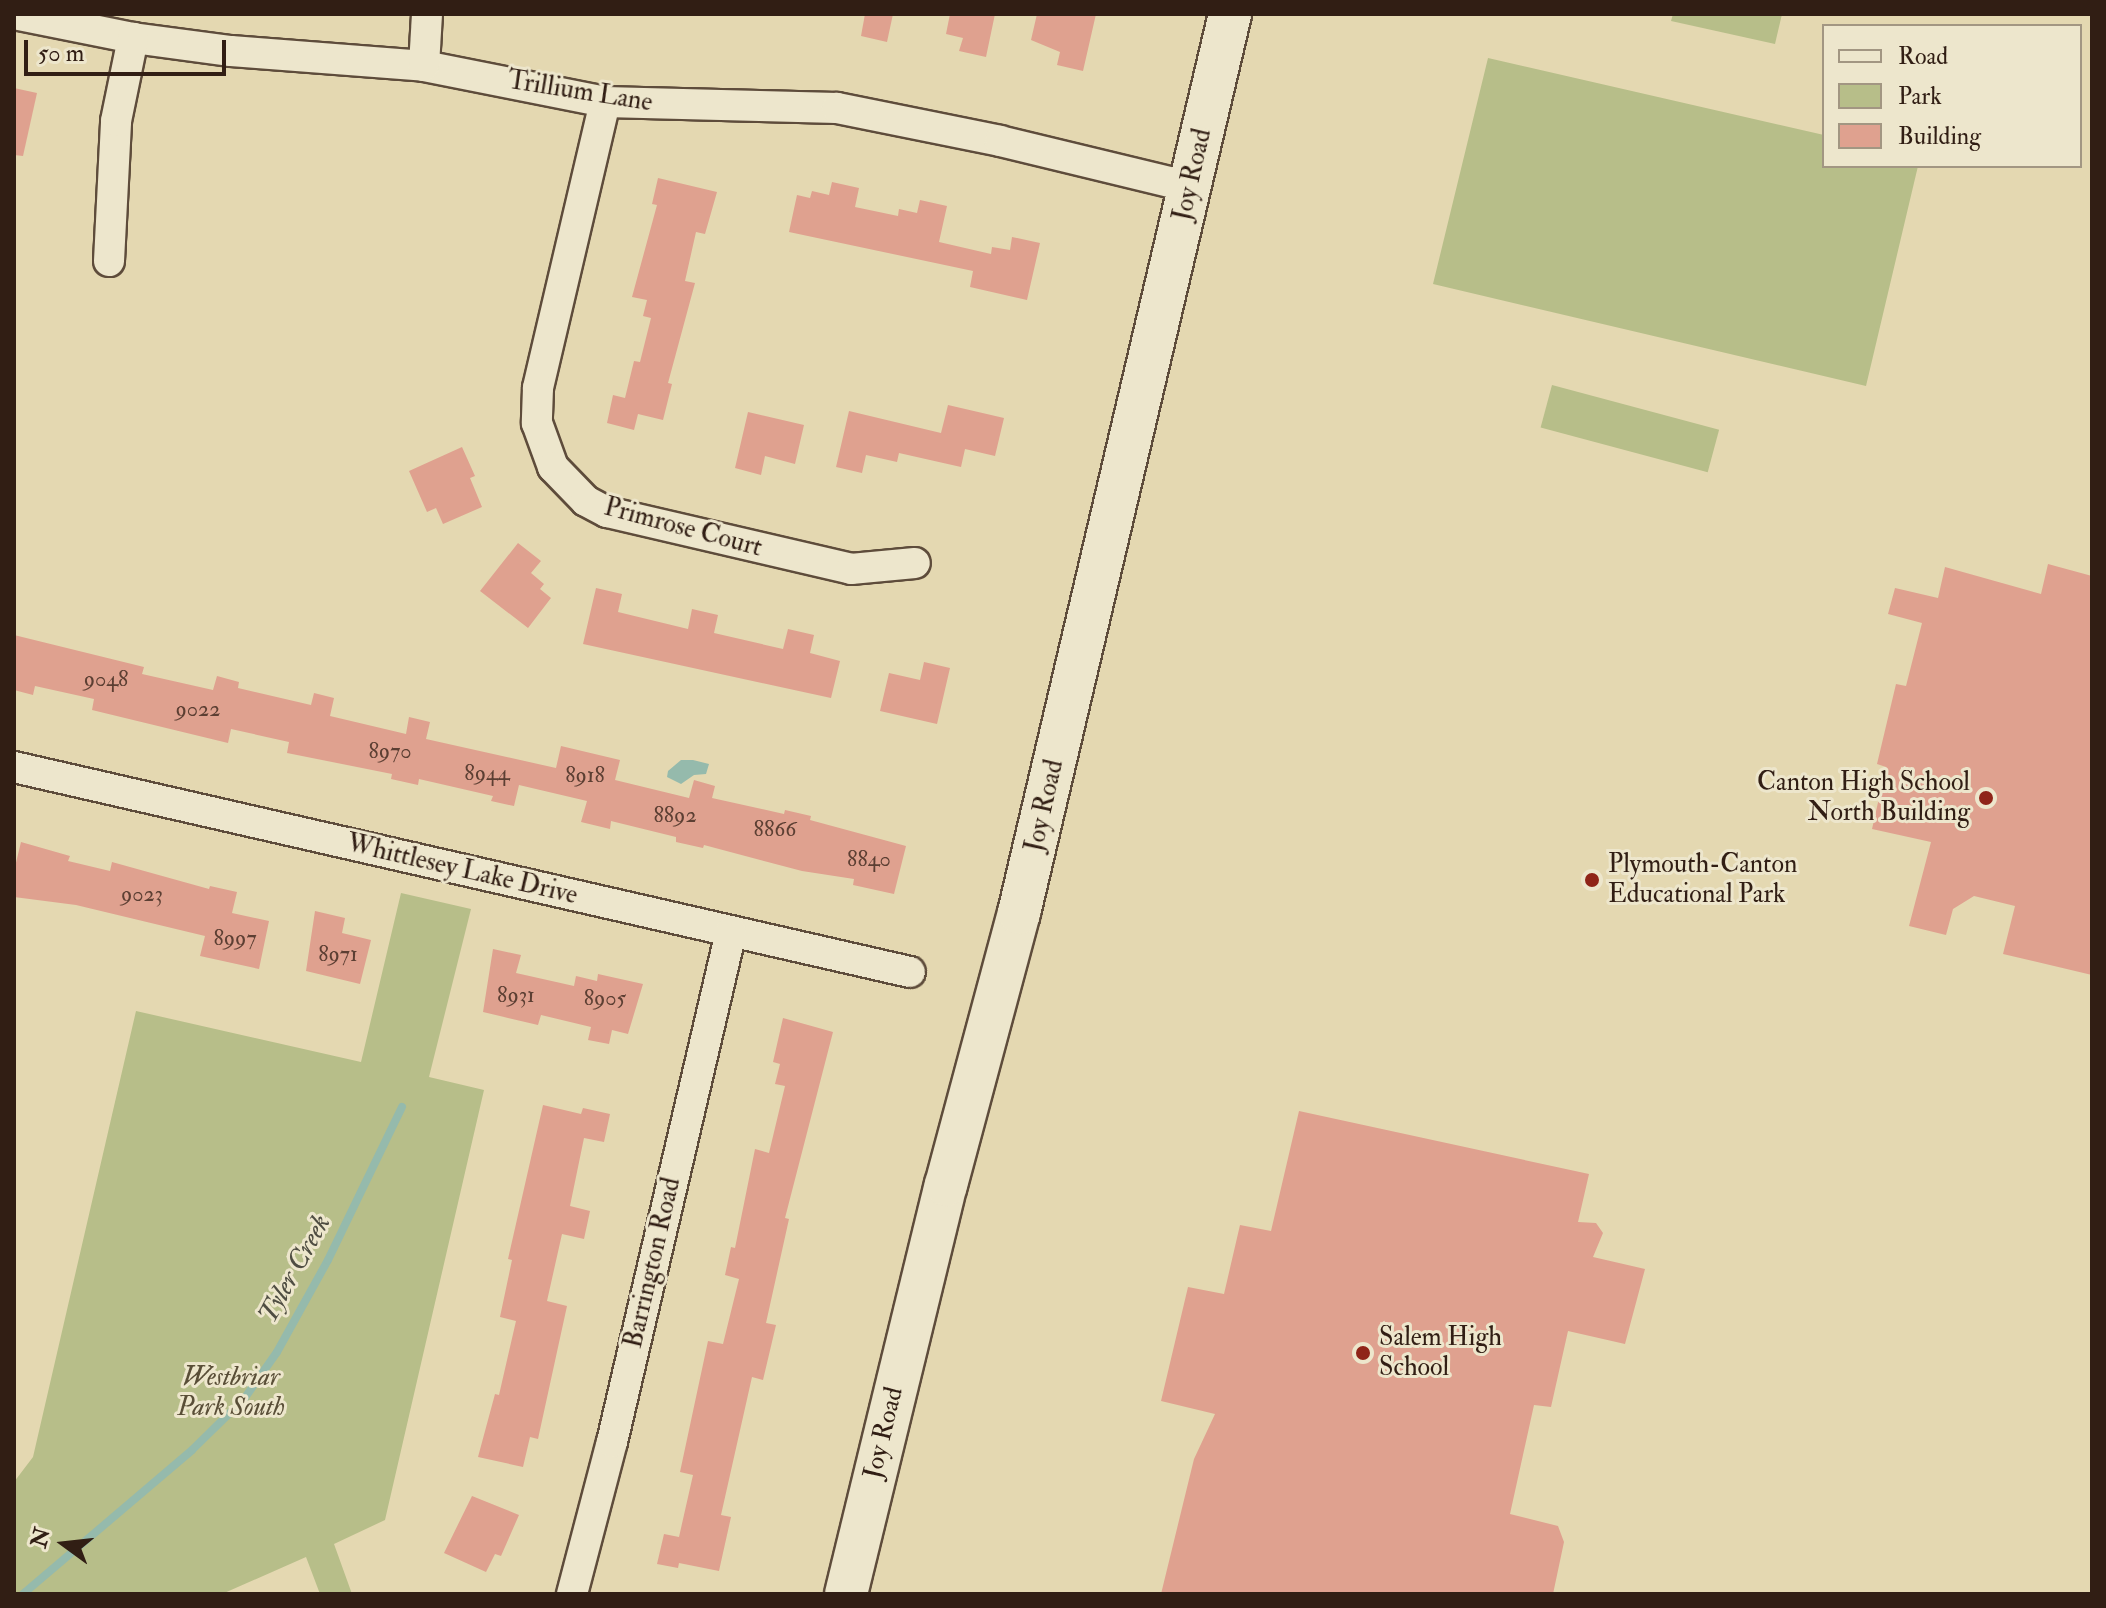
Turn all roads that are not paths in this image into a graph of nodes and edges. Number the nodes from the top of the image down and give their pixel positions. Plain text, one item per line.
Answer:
1 (14, 14) edge
2 (427, 14) edge
3 (1230, 14) edge
4 (133, 38) junction
5 (424, 66) junction
6 (605, 102) junction
7 (1190, 187) junction
8 (109, 261) dead end
9 (915, 563) dead end
10 (14, 767) edge
11 (731, 932) junction
12 (910, 972) dead end
13 (572, 1594) edge
14 (846, 1594) edge

1 - 4 street, Trillium Lane
2 - 5 street
3 - 7 street, Joy Road
4 - 5 street, Trillium Lane
4 - 8 street
5 - 6 street, Trillium Lane
6 - 7 street, Trillium Lane
6 - 9 street, Primrose Court
7 - 14 street, Joy Road
10 - 11 street, Whittlesey Lake Drive
11 - 12 street, Whittlesey Lake Drive
11 - 13 street, Barrington Road

